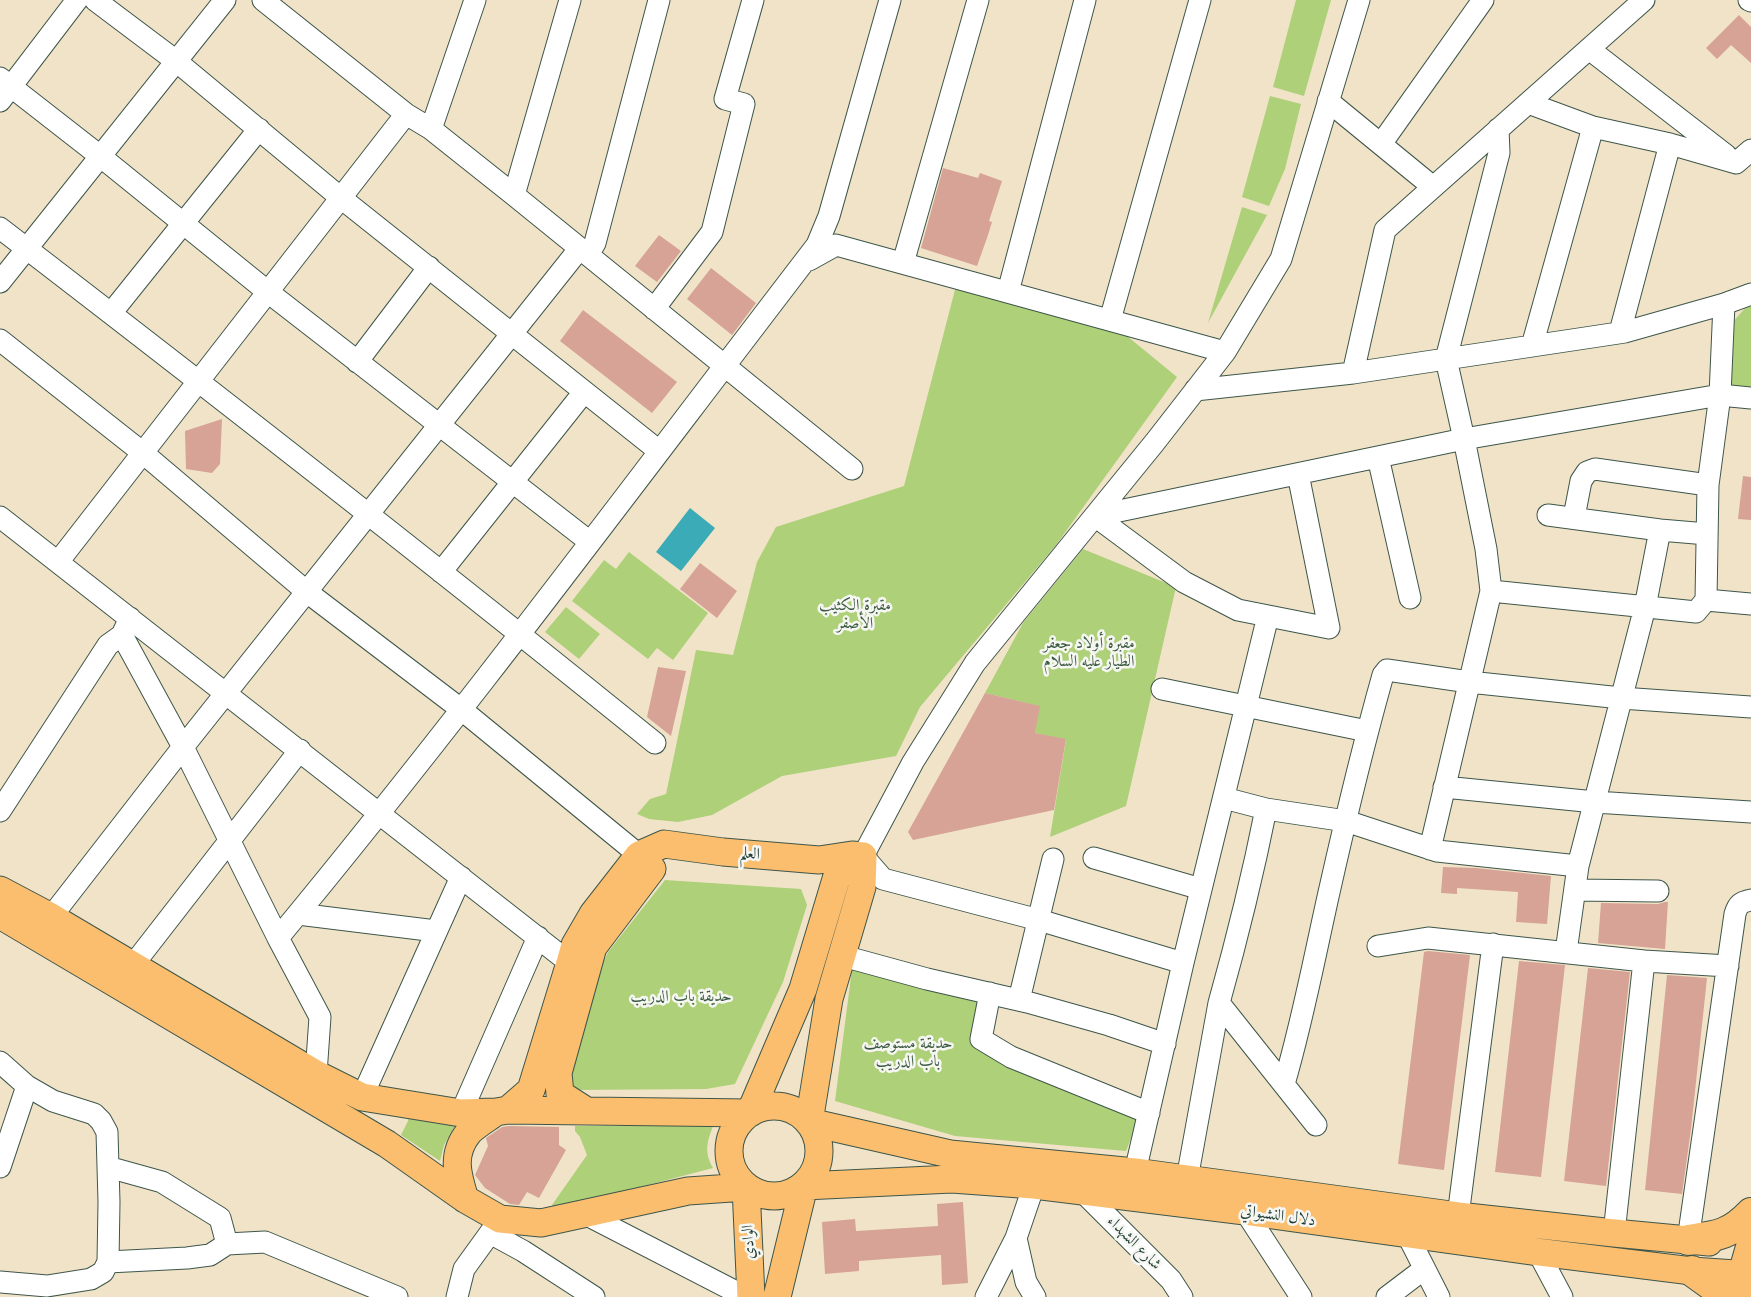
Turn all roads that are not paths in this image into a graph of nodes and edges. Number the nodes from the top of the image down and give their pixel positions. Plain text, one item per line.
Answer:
1 (77, 0) edge
2 (95, 0) edge
3 (225, 0) edge
4 (263, 0) edge
5 (475, 0) edge
6 (570, 0) edge
7 (659, 0) edge
8 (753, 0) edge
9 (890, 0) edge
10 (978, 0) edge
11 (1085, 0) edge
12 (1200, 0) edge
13 (1359, 0) edge
14 (1484, 0) edge
15 (1636, 2) edge
16 (1589, 49) junction
17 (176, 61) junction
18 (4, 89) edge
19 (1328, 101) junction
20 (1528, 103) junction
21 (406, 114) junction
22 (1593, 127) junction
23 (259, 129) junction
24 (431, 129) junction
25 (1498, 129) junction
26 (1381, 144) junction
27 (1670, 144) junction
28 (100, 156) junction
29 (1743, 156) edge
30 (1433, 186) junction
31 (514, 195) junction
32 (341, 198) junction
33 (183, 224) junction
34 (0, 228) edge
35 (27, 249) junction
36 (584, 252) junction
37 (803, 263) junction
38 (903, 263) junction
39 (429, 267) junction
40 (0, 282) edge
41 (268, 292) junction
42 (1008, 292) junction
43 (1751, 294) edge
44 (1724, 304) junction
45 (654, 309) junction
46 (112, 312) junction
47 (1110, 320) junction
48 (1620, 332) junction
49 (513, 333) junction
50 (0, 340) edge
51 (1532, 346) junction
52 (1225, 352) junction
53 (1446, 358) junction
54 (357, 362) junction
55 (724, 366) junction
56 (1353, 372) junction
57 (198, 382) junction
58 (1195, 390) junction
59 (584, 392) junction
60 (1720, 395) junction
61 (1751, 398) edge
62 (439, 426) junction
63 (1464, 439) junction
64 (659, 451) junction
65 (143, 453) junction
66 (1378, 457) junction
67 (852, 469) dead end
68 (1298, 474) junction
69 (513, 483) junction
70 (1708, 485) junction
71 (369, 514) junction
72 (1548, 515) dead end
73 (1095, 516) junction
74 (0, 517) edge
75 (1574, 517) junction
76 (1660, 530) junction
77 (1707, 534) junction
78 (590, 542) junction
79 (58, 562) junction
80 (441, 572) junction
81 (1491, 591) junction
82 (307, 592) junction
83 (1410, 598) dead end
84 (1706, 600) junction
85 (1751, 604) edge
86 (1645, 607) junction
87 (1268, 616) junction
88 (126, 626) junction
89 (520, 633) junction
90 (1469, 682) junction
91 (1162, 689) dead end
92 (227, 693) junction
93 (1621, 698) junction
94 (1247, 706) junction
95 (1751, 707) edge
96 (462, 710) junction
97 (1367, 731) junction
98 (654, 743) dead end
99 (183, 747) junction
100 (300, 750) junction
101 (1444, 787) junction
102 (1224, 798) junction
103 (1595, 802) junction
104 (1266, 809) junction
105 (0, 811) edge
106 (1751, 812) edge
107 (381, 813) junction
108 (1346, 821) junction
109 (229, 840) junction
110 (1430, 849) junction
111 (863, 856) junction
112 (1094, 858) dead end
113 (1053, 859) dead end
114 (649, 863) junction
115 (1578, 866) junction
116 (837, 876) junction
117 (461, 877) junction
118 (862, 887) junction
119 (1201, 889) junction
120 (0, 890) edge
121 (1575, 890) junction
122 (1658, 891) dead end
123 (1751, 900) edge
124 (298, 914) junction
125 (0, 915) edge
126 (51, 917) junction
127 (1039, 920) junction
128 (436, 931) junction
129 (538, 937) junction
130 (278, 938) junction
131 (1493, 945) junction
132 (1378, 946) dead end
133 (1566, 952) junction
134 (843, 956) junction
135 (1644, 961) junction
136 (570, 963) junction
137 (1183, 963) junction
138 (132, 965) junction
139 (1728, 966) junction
140 (990, 993) junction
141 (1019, 1000) junction
142 (1219, 1003) junction
143 (1165, 1044) junction
144 (0, 1062) edge
145 (316, 1074) junction
146 (1284, 1084) junction
147 (27, 1086) junction
148 (362, 1097) junction
149 (585, 1110) junction
150 (502, 1111) junction
151 (461, 1113) junction
152 (750, 1113) junction
153 (1149, 1113) junction
154 (809, 1122) junction
155 (1316, 1125) dead end
156 (0, 1167) edge
157 (108, 1167) junction
158 (1135, 1172) junction
159 (1187, 1179) junction
160 (1034, 1185) junction
161 (804, 1186) junction
162 (746, 1187) junction
163 (1083, 1192) junction
164 (465, 1199) junction
165 (1245, 1211) junction
166 (1751, 1213) edge
167 (585, 1214) junction
168 (1458, 1216) junction
169 (495, 1226) junction
170 (1614, 1233) junction
171 (1407, 1234) junction
172 (1016, 1238) junction
173 (1688, 1240) junction
174 (227, 1244) junction
175 (1538, 1252) junction
176 (108, 1262) junction
177 (1424, 1269) junction
178 (1692, 1271) joint
179 (1745, 1273) edge
180 (0, 1282) edge
181 (459, 1296) edge
182 (397, 1297) edge
183 (594, 1297) edge
184 (746, 1297) edge
185 (751, 1297) edge
186 (777, 1297) edge
187 (986, 1297) edge
188 (1035, 1297) edge
189 (1182, 1297) edge
190 (1301, 1297) edge
191 (1387, 1297) edge
192 (1439, 1297) edge
193 (1562, 1297) edge

1 - 18 street
2 - 17 street
3 - 17 street
4 - 21 street
5 - 24 street
6 - 31 street
7 - 36 street
8 - 45 street
9 - 37 street
10 - 38 street
11 - 42 street
12 - 47 street
13 - 19 street
14 - 26 street
15 - 16 street
16 - 20 street
16 - 29 street
17 - 23 street
17 - 28 street
18 - 28 street
19 - 26 street
19 - 52 street
20 - 22 street
20 - 25 street
21 - 24 street
21 - 32 street
22 - 27 street
22 - 51 street
23 - 32 street
23 - 33 street
24 - 31 street
25 - 30 street
25 - 53 street
26 - 30 street
27 - 29 street
27 - 48 street
28 - 33 street
28 - 35 street
30 - 56 street
31 - 36 street
32 - 39 street
32 - 41 street
33 - 41 street
33 - 46 street
34 - 35 street
35 - 40 street
35 - 46 street
36 - 45 street
36 - 49 street
37 - 38 street
37 - 55 street
38 - 42 street
39 - 49 street
39 - 54 street
41 - 54 street
41 - 57 street
42 - 47 street
43 - 44 street
44 - 48 street
44 - 60 street
45 - 55 street
46 - 57 street
47 - 52 street
48 - 51 street
49 - 59 street
49 - 62 street
50 - 65 street
51 - 53 street
52 - 58 street
53 - 56 street
53 - 63 street
54 - 62 street
55 - 64 street
55 - 67 street
56 - 58 street
57 - 65 street
57 - 71 street
58 - 73 street
59 - 64 street
59 - 69 street
60 - 61 street
60 - 63 street
60 - 70 street
62 - 69 street
62 - 71 street
63 - 66 street
63 - 81 street
64 - 78 street
65 - 79 street
65 - 82 street
66 - 68 street
66 - 83 street
68 - 73 street
68 - 87 street
69 - 78 street
69 - 80 street
70 - 75 street
70 - 77 street
71 - 80 street
71 - 82 street
72 - 75 street
73 - 87 street
73 - 111 street
74 - 79 street
75 - 76 street
76 - 77 street
76 - 86 street
77 - 84 street
78 - 89 street
79 - 88 street
80 - 89 street
81 - 86 street
81 - 90 street
82 - 92 street
82 - 96 street
84 - 85 street
84 - 86 street
86 - 93 street
87 - 94 street
88 - 92 street
88 - 99 street
88 - 105 street
89 - 96 street
89 - 98 street
90 - 93 street
90 - 97 street
90 - 101 street
91 - 94 street
92 - 99 street
92 - 100 street
93 - 95 street
93 - 103 street
94 - 97 street
94 - 102 street
96 - 107 street
96 - 114 street
97 - 108 street
99 - 109 street
99 - 126 street
100 - 107 street
100 - 109 street
101 - 103 street
101 - 110 street
102 - 104 street
102 - 119 street
103 - 106 street
103 - 115 street
104 - 108 street
104 - 142 street
107 - 117 street
107 - 124 street
108 - 110 street
108 - 146 street
109 - 130 street
109 - 138 street
110 - 115 street
111 - 114 main road, العلم
111 - 116 main road
111 - 118 main road
111 - 127 street
112 - 119 street
113 - 127 street
114 - 116 main road, العلم
114 - 136 main road
114 - 149 main road
115 - 121 street
116 - 118 main road, العلم
116 - 152 main road
117 - 128 street
117 - 129 street
118 - 134 main road
119 - 137 street
120 - 126 main road
121 - 122 street
121 - 133 street
123 - 139 street
124 - 128 street
124 - 130 street
125 - 164 main road
126 - 138 main road
127 - 137 street
127 - 141 street
128 - 148 street
129 - 136 street
129 - 151 street
130 - 145 street
131 - 132 street
131 - 133 street
131 - 168 street
133 - 135 street
134 - 140 street
134 - 154 main road
135 - 139 street
135 - 170 street
136 - 150 main road
137 - 143 street
138 - 145 main road
139 - 173 street
140 - 141 street
140 - 153 street
141 - 143 street
142 - 146 street
142 - 159 street
143 - 153 street
144 - 147 street
145 - 148 main road
146 - 155 street
147 - 156 street
147 - 157 street
148 - 151 main road
149 - 150 main road
149 - 152 main road
150 - 151 main road
150 - 164 main road
152 - 154 main road
152 - 162 main road
153 - 158 street
154 - 158 main road
154 - 161 main road
157 - 174 street
157 - 176 street
158 - 159 main road
159 - 168 main road
160 - 161 main road, دلال النشيواتي
160 - 163 main road, دلال النشيواتي
160 - 172 street
161 - 162 main road
161 - 186 main road
162 - 167 main road
162 - 185 main road, الوادي
163 - 165 main road, دلال النشيواتي
163 - 189 street, شارع الشهداء
164 - 169 main road
165 - 171 main road, دلال النشيواتي
165 - 190 street
166 - 173 highway
167 - 169 main road
167 - 184 street
168 - 170 main road
169 - 181 street
169 - 183 street
170 - 173 main road
171 - 175 main road, دلال النشيواتي
171 - 177 street
172 - 187 street
172 - 188 street
173 - 179 main road
174 - 176 street
174 - 182 street
175 - 178 main road, دلال النشيواتي
175 - 193 street
176 - 180 street
177 - 191 street
177 - 192 street
178 - 179 highway

